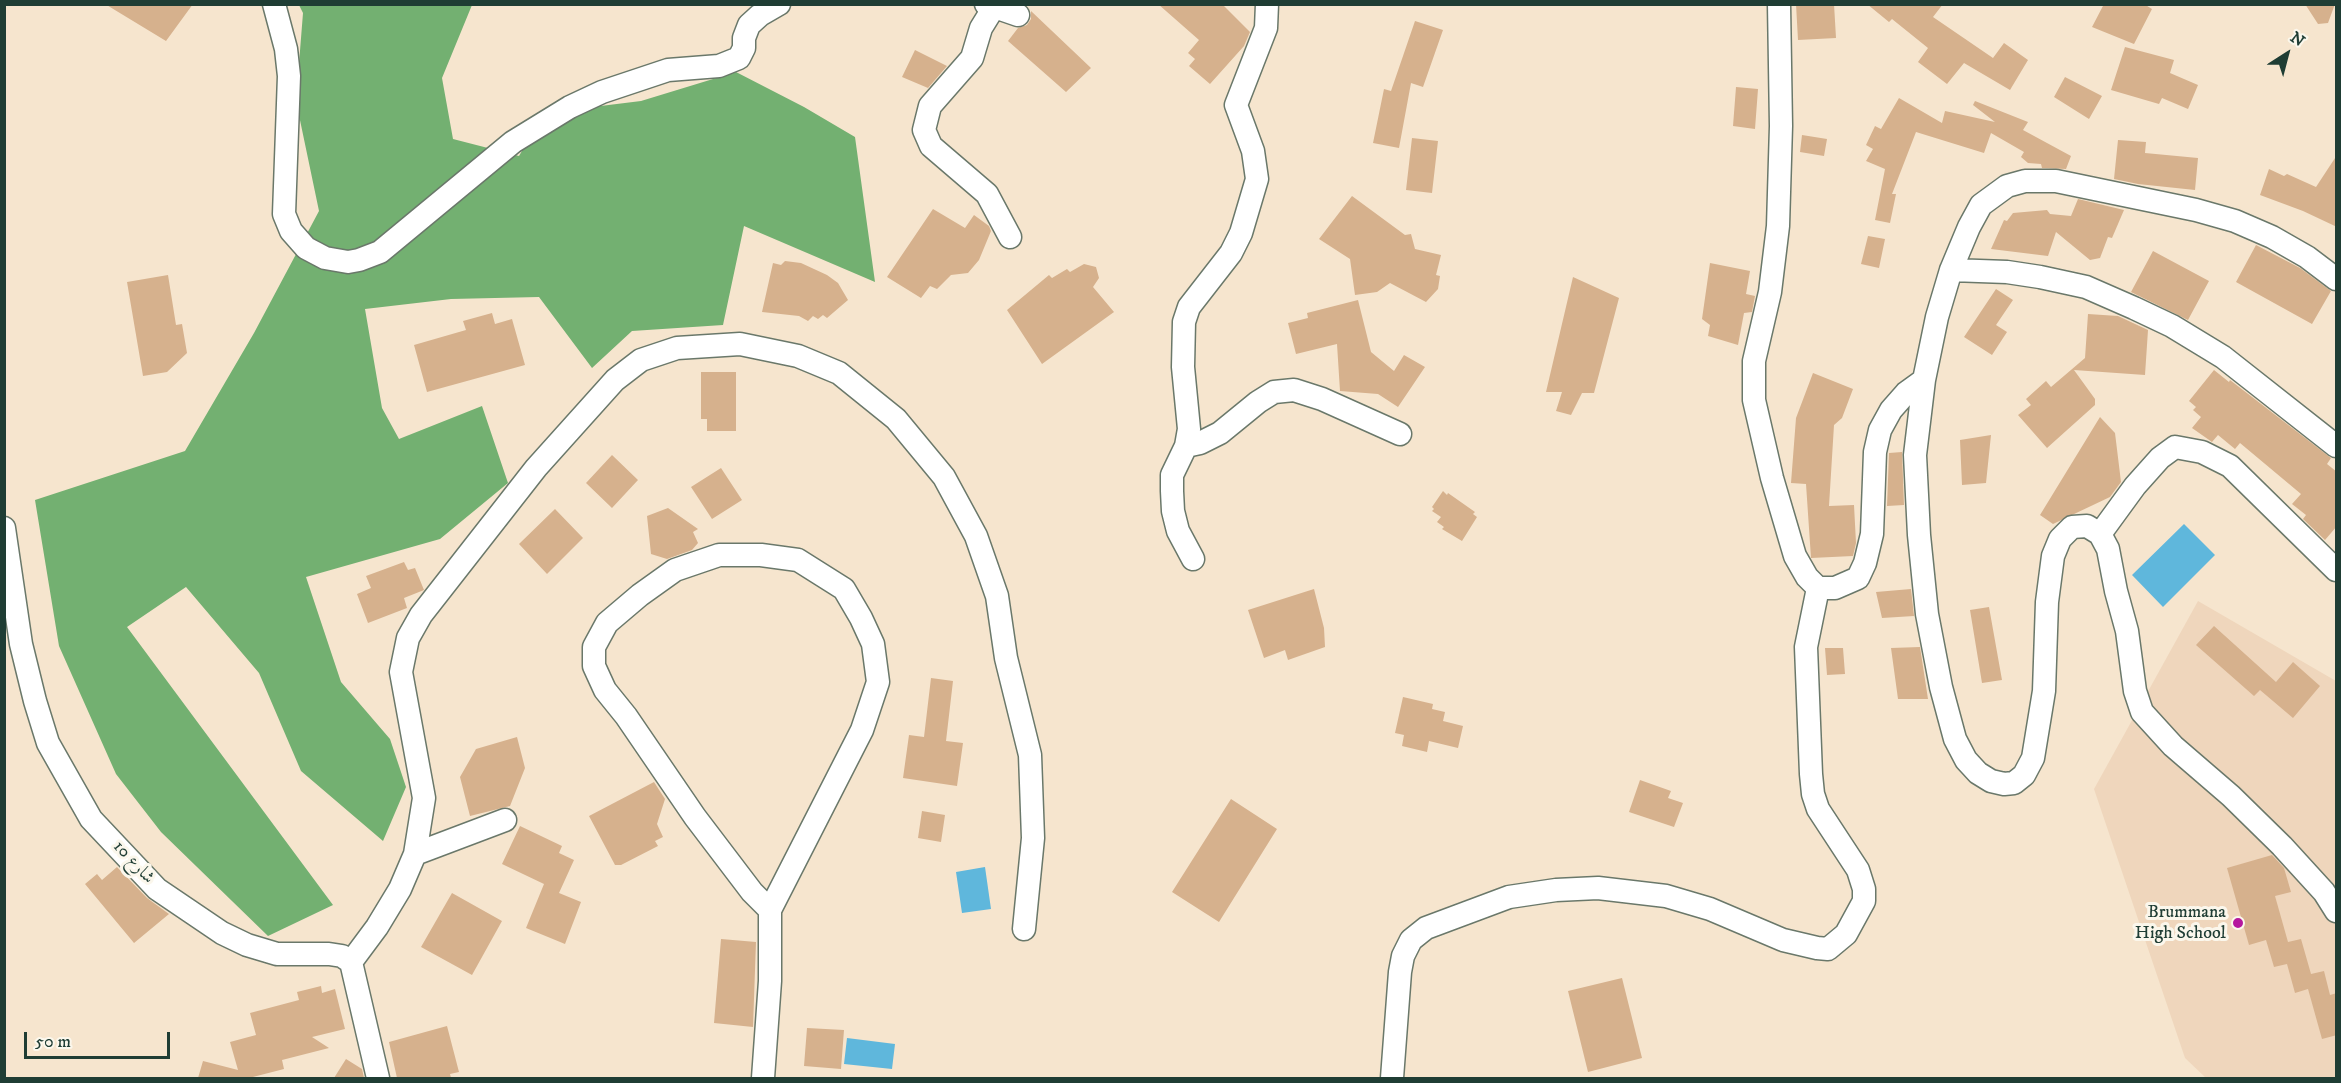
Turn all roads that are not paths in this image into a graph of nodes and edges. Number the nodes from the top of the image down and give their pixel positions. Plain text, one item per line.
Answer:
1 (274, 4) edge
2 (779, 4) edge
3 (1267, 4) edge
4 (1779, 4) edge
5 (990, 6) edge
6 (1018, 15) dead end
7 (1010, 237) dead end
8 (1952, 270) junction
9 (2337, 279) edge
10 (1924, 380) junction
11 (1400, 434) dead end
12 (1186, 446) junction
13 (2337, 446) edge
14 (4, 528) edge
15 (2100, 534) junction
16 (1193, 559) dead end
17 (2337, 570) edge
18 (1818, 588) junction
19 (505, 820) dead end
20 (415, 854) junction
21 (770, 910) junction
22 (2337, 911) edge
23 (1024, 930) dead end
24 (351, 962) junction
25 (378, 1078) edge
26 (763, 1078) edge
27 (1392, 1078) edge

1 - 2 street
3 - 12 street
4 - 18 street
5 - 6 street
5 - 7 street
8 - 9 street
8 - 10 street
8 - 13 street
10 - 15 street
10 - 18 street
11 - 12 street
12 - 16 street
14 - 24 street, شارع 10
15 - 17 street
15 - 22 street
18 - 27 street
19 - 20 street
20 - 23 street
20 - 24 street
21 - 21 street
21 - 26 street
24 - 25 street

